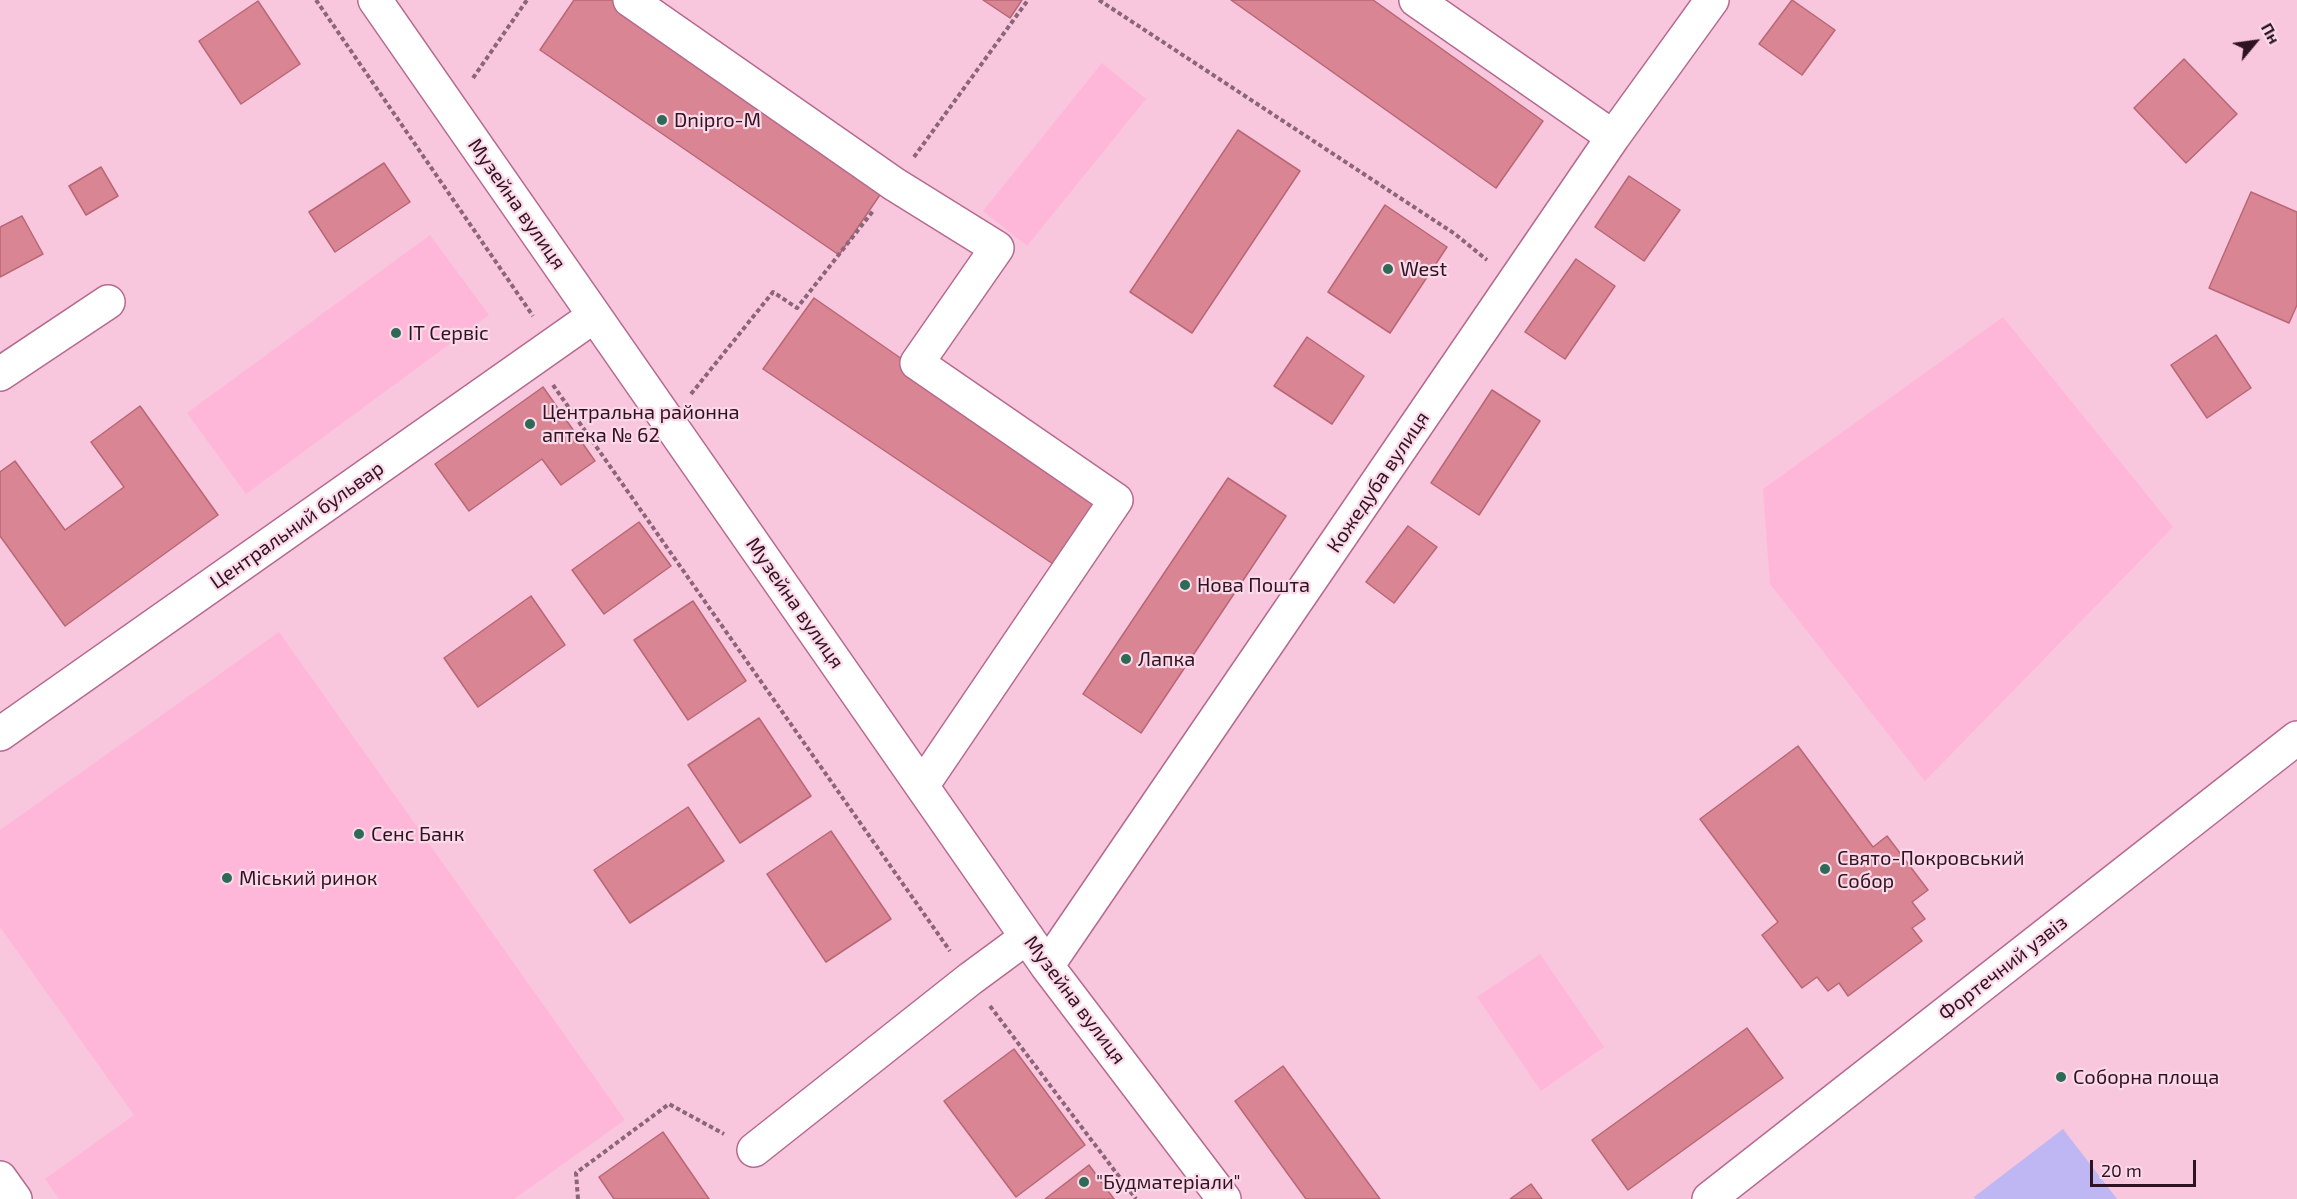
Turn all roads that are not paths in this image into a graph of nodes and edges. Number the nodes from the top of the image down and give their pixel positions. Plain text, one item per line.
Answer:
1 (375, 0) edge
2 (630, 0) edge
3 (1416, 0) edge
4 (1712, 0) edge
5 (1613, 137) junction
6 (108, 302) dead end
7 (594, 316) junction
8 (0, 374) edge
9 (0, 734) edge
10 (2297, 738) edge
11 (922, 786) junction
12 (1027, 937) junction
13 (1047, 966) junction
14 (753, 1150) road end
15 (0, 1178) edge
16 (15, 1199) edge
17 (1224, 1199) edge
18 (1709, 1199) edge

1 - 7 street, Музейна вулиця
2 - 11 street
3 - 5 street
4 - 5 street, Кожедуба вулиця
5 - 13 street, Кожедуба вулиця
6 - 8 street
7 - 9 street, Центральний бульвар
7 - 11 street, Музейна вулиця
10 - 18 street, Фортечний узвіз
11 - 12 street, Музейна вулиця
12 - 13 street, Музейна вулиця
12 - 14 street
13 - 17 street, Музейна вулиця
15 - 16 street

